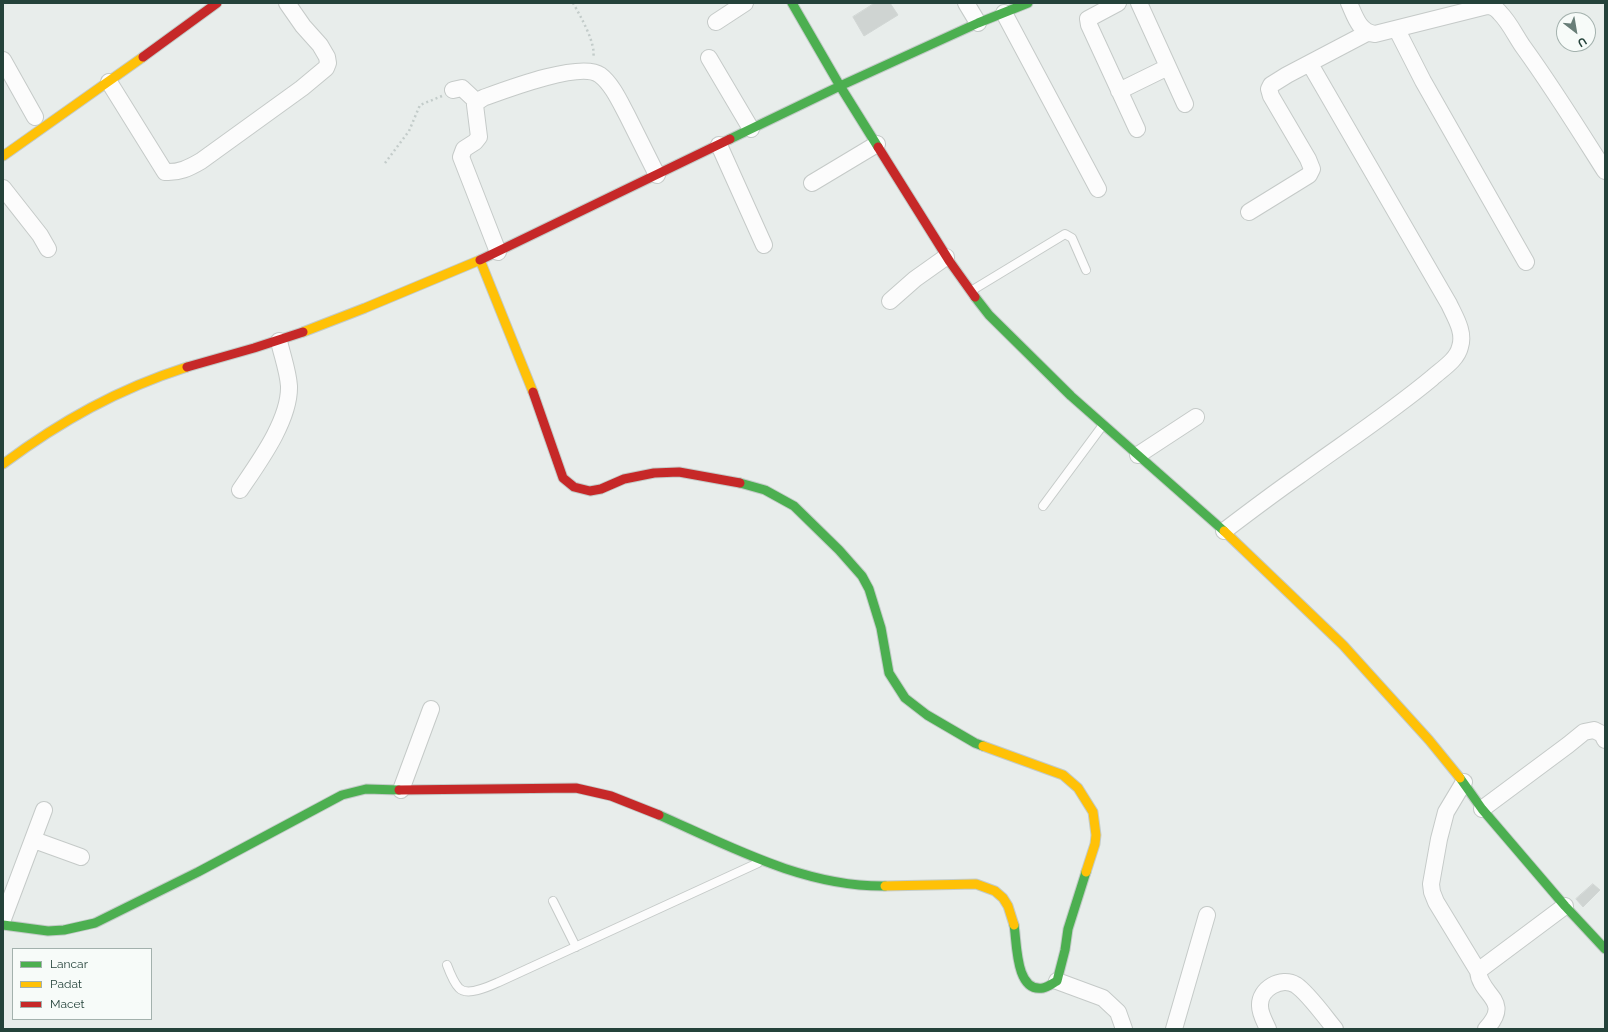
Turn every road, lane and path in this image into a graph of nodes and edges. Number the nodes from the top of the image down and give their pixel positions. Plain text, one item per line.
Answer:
1 (217, 3) edge
2 (287, 3) edge
3 (573, 3) edge
4 (745, 3) edge
5 (792, 3) edge
6 (966, 3) edge
7 (1028, 3) edge
8 (1118, 3) edge
9 (1139, 3) edge
10 (1348, 3) edge
11 (1495, 5) edge
12 (1004, 13) junction
13 (716, 22) dead end
14 (978, 23) junction
15 (1397, 30) junction
16 (1367, 33) junction
17 (709, 58) dead end
18 (3, 60) edge
19 (1310, 64) junction
20 (1168, 67) junction
21 (590, 70) junction
22 (109, 82) junction
23 (840, 86) junction
24 (453, 90) joint
25 (1119, 91) junction
26 (477, 102) junction
27 (1185, 104) dead end
28 (35, 117) dead end
29 (752, 129) junction
30 (1137, 129) dead end
31 (719, 144) junction
32 (877, 144) junction
33 (3, 156) edge
34 (386, 163) dead end
35 (1605, 171) edge
36 (657, 175) junction
37 (812, 183) dead end
38 (3, 188) edge
39 (1098, 188) dead end
40 (1249, 212) dead end
41 (764, 245) dead end
42 (48, 249) dead end
43 (498, 252) junction
44 (946, 257) junction
45 (480, 260) junction
46 (1526, 262) dead end
47 (1086, 270) dead end
48 (970, 291) junction
49 (890, 302) dead end
50 (279, 341) junction
51 (1196, 417) dead end
52 (1103, 424) junction
53 (1138, 455) junction
54 (3, 464) edge
55 (240, 490) dead end
56 (1043, 506) dead end
57 (1224, 531) junction
58 (431, 709) dead end
59 (1605, 740) edge
60 (1464, 782) junction
61 (401, 790) junction
62 (1482, 808) junction
63 (44, 810) dead end
64 (34, 840) junction
65 (81, 857) dead end
66 (762, 861) junction
67 (553, 901) dead end
68 (1565, 906) junction
69 (1207, 915) dead end
70 (3, 919) edge
71 (3, 925) edge
72 (576, 947) junction
73 (1605, 949) edge
74 (447, 965) dead end
75 (1478, 970) junction
76 (1057, 982) junction
77 (1124, 1029) edge
78 (1174, 1029) edge
79 (1268, 1029) edge
80 (1335, 1029) edge
81 (1486, 1029) edge

1 - 22 main road
2 - 22 street
3 - 21 path
4 - 13 street
5 - 23 main road
6 - 14 street
7 - 12 main road
8 - 25 street
9 - 20 street
10 - 16 street
11 - 15 street
11 - 35 street
12 - 14 main road
12 - 39 street
14 - 23 main road
15 - 16 street
15 - 46 street
16 - 19 street
17 - 29 street
18 - 28 street
19 - 40 street
19 - 57 street
20 - 25 street
20 - 27 street
21 - 26 street
21 - 36 street
22 - 33 main road
23 - 29 main road
23 - 32 main road
24 - 26 street
24 - 34 path
25 - 30 street
26 - 43 street
29 - 31 main road
31 - 36 main road
31 - 41 street
32 - 37 street
32 - 44 main road
36 - 43 main road
38 - 42 street
43 - 45 main road
44 - 48 main road
44 - 49 street
45 - 50 main road
45 - 76 main road
47 - 48 lane
48 - 52 main road
50 - 54 main road
50 - 55 street
51 - 53 street
52 - 53 main road
52 - 56 lane
53 - 57 main road
57 - 60 main road
58 - 61 street
59 - 62 street
60 - 62 main road
60 - 75 street
61 - 66 main road
61 - 71 main road
62 - 68 main road
63 - 64 street
64 - 65 street
64 - 70 street
66 - 72 lane
66 - 76 main road
67 - 72 lane
68 - 73 main road
68 - 75 street
69 - 78 street
72 - 74 lane
75 - 81 street
76 - 77 street
79 - 80 street

